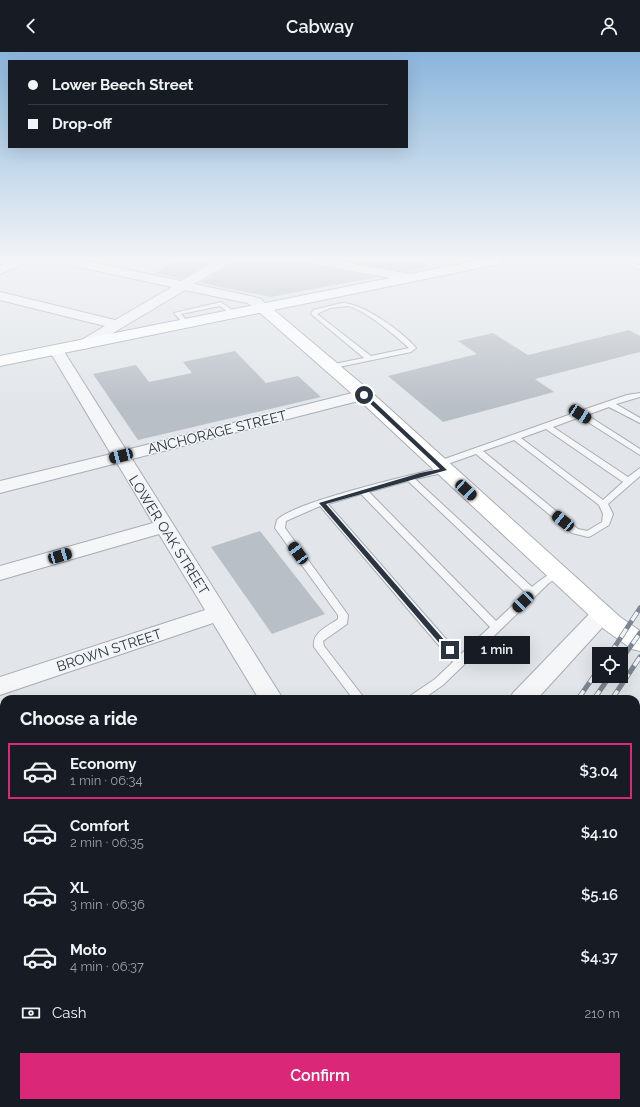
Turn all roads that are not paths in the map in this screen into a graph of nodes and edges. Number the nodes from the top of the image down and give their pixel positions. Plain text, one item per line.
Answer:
1 (56, 309) edge
2 (143, 309) edge
3 (191, 309) edge
4 (231, 309) edge
5 (257, 309) edge
6 (264, 309) edge
7 (321, 309) edge
8 (359, 309) edge
9 (234, 314) junction
10 (186, 323) junction
11 (118, 324) junction
12 (83, 344) junction
13 (56, 350) junction
14 (370, 359) junction
15 (0, 361) edge
16 (332, 367) junction
17 (364, 395) junction
18 (640, 395) edge
19 (610, 404) junction
20 (580, 414) junction
21 (640, 420) edge
22 (547, 426) junction
23 (515, 437) junction
24 (477, 450) junction
25 (640, 453) edge
26 (121, 456) junction
27 (442, 467) junction
28 (640, 471) edge
29 (409, 478) junction
30 (628, 482) junction
31 (0, 487) edge
32 (363, 491) junction
33 (322, 503) junction
34 (603, 504) junction
35 (164, 526) junction
36 (0, 573) edge
37 (558, 574) junction
38 (532, 593) junction
39 (218, 614) junction
40 (602, 614) junction
41 (496, 627) junction
42 (640, 643) edge
43 (460, 662) junction
44 (0, 686) edge
45 (269, 695) edge
46 (356, 695) edge
47 (420, 695) edge
48 (526, 695) edge

1 - 11 street
2 - 11 street
3 - 10 lane
4 - 9 lane
5 - 9 main road
6 - 16 main road
7 - 14 lane
8 - 14 lane
9 - 10 main road
10 - 12 main road
11 - 12 street
12 - 13 main road
13 - 15 main road
13 - 26 street, LOWER OAK STREET
14 - 16 lane
16 - 17 main road
17 - 26 street, ANCHORAGE STREET
17 - 27 main road
18 - 19 lane
19 - 20 lane
19 - 21 lane
20 - 22 lane
20 - 25 lane
22 - 23 lane
22 - 30 lane
23 - 24 lane
23 - 34 lane
24 - 27 lane
24 - 34 lane
26 - 31 street, ANCHORAGE STREET
26 - 35 street, LOWER OAK STREET
27 - 29 lane
27 - 37 main road
28 - 30 lane
29 - 32 lane
29 - 38 lane
30 - 34 lane
32 - 33 lane
32 - 41 lane
33 - 43 lane
33 - 46 lane
35 - 36 street
35 - 39 street, LOWER OAK STREET
37 - 38 lane
37 - 40 main road
38 - 41 lane
39 - 44 street, BROWN STREET
39 - 45 street, LOWER OAK STREET
40 - 42 main road
40 - 48 street
41 - 43 lane
43 - 47 lane

